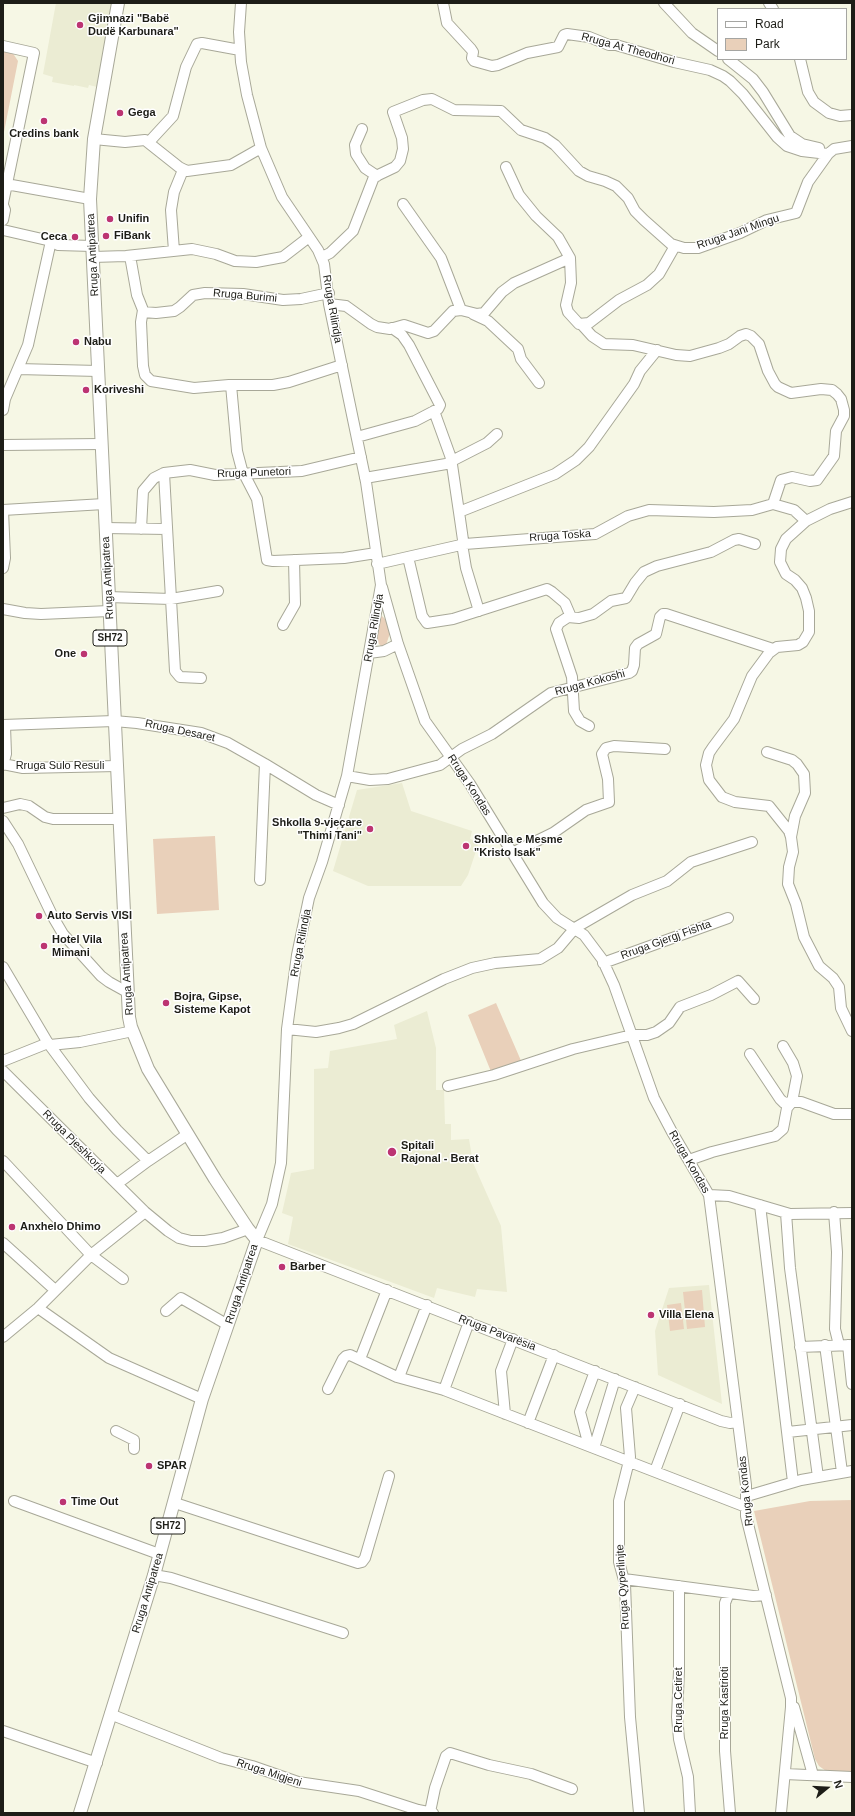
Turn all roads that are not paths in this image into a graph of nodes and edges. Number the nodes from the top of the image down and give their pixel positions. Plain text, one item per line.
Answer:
1 (118, 3) edge
2 (241, 3) edge
3 (443, 3) edge
4 (664, 3) edge
5 (3, 46) edge
6 (240, 50) junction
7 (717, 50) edge
8 (729, 60) edge
9 (800, 60) edge
10 (852, 115) edge
11 (362, 130) dead end
12 (94, 140) junction
13 (149, 142) junction
14 (852, 146) edge
15 (261, 148) junction
16 (830, 152) junction
17 (7, 164) edge
18 (506, 167) dead end
19 (183, 170) junction
20 (377, 176) junction
21 (6, 184) junction
22 (90, 199) junction
23 (3, 203) edge
24 (403, 204) dead end
25 (3, 220) edge
26 (3, 230) edge
27 (310, 237) junction
28 (51, 241) junction
29 (675, 246) junction
30 (92, 251) junction
31 (174, 251) junction
32 (130, 256) junction
33 (322, 257) junction
34 (570, 258) junction
35 (329, 293) junction
36 (329, 304) junction
37 (464, 311) junction
38 (143, 312) junction
39 (582, 325) junction
40 (392, 328) junction
41 (657, 350) junction
42 (342, 365) junction
43 (18, 369) junction
44 (98, 371) junction
45 (539, 383) dead end
46 (231, 385) junction
47 (3, 410) edge
48 (434, 411) junction
49 (497, 434) dead end
50 (357, 437) junction
51 (102, 444) junction
52 (3, 445) edge
53 (361, 457) junction
54 (452, 462) junction
55 (164, 473) junction
56 (245, 474) junction
57 (365, 478) junction
58 (852, 502) edge
59 (104, 504) junction
60 (773, 504) junction
61 (3, 510) edge
62 (459, 512) junction
63 (806, 522) junction
64 (105, 528) junction
65 (141, 529) junction
66 (167, 529) junction
67 (462, 544) junction
68 (755, 544) dead end
69 (4, 546) edge
70 (408, 557) junction
71 (376, 559) junction
72 (294, 560) junction
73 (3, 568) edge
74 (381, 585) junction
75 (218, 591) dead end
76 (108, 597) junction
77 (171, 599) junction
78 (3, 609) edge
79 (109, 611) junction
80 (480, 611) junction
81 (570, 617) junction
82 (283, 625) dead end
83 (398, 644) junction
84 (773, 649) junction
85 (369, 653) junction
86 (201, 678) dead end
87 (572, 688) junction
88 (114, 721) junction
89 (4, 726) edge
90 (589, 726) dead end
91 (665, 749) dead end
92 (767, 752) dead end
93 (452, 758) junction
94 (3, 764) edge
95 (265, 764) junction
96 (117, 766) junction
97 (347, 776) junction
98 (339, 805) junction
99 (3, 808) edge
100 (119, 819) junction
101 (3, 821) edge
102 (792, 837) junction
103 (752, 842) dead end
104 (512, 853) junction
105 (260, 880) dead end
106 (728, 918) dead end
107 (575, 928) junction
108 (604, 963) junction
109 (3, 967) edge
110 (127, 992) junction
111 (754, 999) dead end
112 (287, 1028) junction
113 (852, 1031) edge
114 (133, 1032) junction
115 (632, 1035) junction
116 (49, 1044) junction
117 (783, 1046) dead end
118 (750, 1054) dead end
119 (3, 1061) edge
120 (3, 1071) edge
121 (448, 1086) dead end
122 (792, 1102) junction
123 (852, 1114) edge
124 (188, 1134) junction
125 (690, 1160) junction
126 (3, 1161) edge
127 (148, 1161) junction
128 (117, 1184) junction
129 (709, 1195) junction
130 (760, 1206) junction
131 (145, 1212) junction
132 (834, 1212) junction
133 (786, 1213) junction
134 (852, 1213) edge
135 (248, 1229) junction
136 (257, 1240) junction
137 (3, 1243) edge
138 (91, 1255) junction
139 (123, 1279) dead end
140 (55, 1290) junction
141 (387, 1290) junction
142 (427, 1305) junction
143 (38, 1308) junction
144 (166, 1311) dead end
145 (470, 1322) junction
146 (228, 1325) junction
147 (3, 1337) edge
148 (513, 1339) junction
149 (846, 1345) edge
150 (825, 1346) junction
151 (800, 1347) junction
152 (554, 1355) junction
153 (360, 1359) junction
154 (595, 1371) junction
155 (399, 1377) junction
156 (615, 1379) junction
157 (852, 1384) edge
158 (635, 1387) junction
159 (328, 1389) dead end
160 (444, 1390) junction
161 (202, 1399) junction
162 (680, 1404) junction
163 (505, 1414) junction
164 (738, 1422) junction
165 (528, 1423) junction
166 (852, 1425) edge
167 (835, 1426) junction
168 (812, 1429) junction
169 (116, 1431) dead end
170 (788, 1432) junction
171 (591, 1447) junction
172 (134, 1449) dead end
173 (629, 1461) junction
174 (655, 1471) junction
175 (852, 1471) edge
176 (842, 1472) junction
177 (388, 1476) dead end
178 (818, 1477) junction
179 (793, 1482) junction
180 (747, 1496) junction
181 (14, 1501) dead end
182 (175, 1503) junction
183 (746, 1507) junction
184 (160, 1554) junction
185 (154, 1575) junction
186 (624, 1579) junction
187 (679, 1586) junction
188 (729, 1593) junction
189 (766, 1595) junction
190 (343, 1633) dead end
191 (791, 1698) junction
192 (110, 1714) junction
193 (3, 1731) edge
194 (97, 1763) junction
195 (785, 1774) junction
196 (813, 1775) junction
197 (852, 1777) edge
198 (572, 1789) dead end
199 (80, 1813) edge
200 (432, 1813) edge
201 (639, 1813) edge
202 (690, 1813) edge
203 (730, 1813) edge
204 (781, 1813) edge

1 - 12 main road, Rruga Antipatrea / SH72
2 - 6 street, Rruga Rilindja
3 - 16 street, Rruga At Theodhori
4 - 7 street
5 - 17 street
6 - 13 street
6 - 15 street, Rruga Rilindja
8 - 16 street
9 - 10 street
11 - 20 street
12 - 13 street
12 - 22 main road, Rruga Antipatrea / SH72
13 - 19 street
14 - 16 street
15 - 19 street
15 - 27 street, Rruga Rilindja
16 - 29 street, Rruga Jani Mingu
17 - 21 street
18 - 34 street
19 - 31 street
20 - 29 street
20 - 33 street
21 - 22 street
21 - 23 street
22 - 30 main road, Rruga Antipatrea / SH72
23 - 25 street
24 - 37 street
26 - 28 street
27 - 31 street
27 - 33 street, Rruga Rilindja
28 - 30 street
28 - 43 street
29 - 39 street
30 - 32 street
30 - 44 main road, Rruga Antipatrea / SH72
31 - 32 street
32 - 38 street
33 - 35 street, Rruga Rilindja
34 - 37 street
34 - 39 street
35 - 36 street, Rruga Rilindja
35 - 38 street, Rruga Burimi
36 - 40 street
36 - 42 street, Rruga Rilindja
37 - 40 street
37 - 45 street
38 - 46 street
39 - 41 street
40 - 48 street
41 - 60 street
41 - 62 street
42 - 46 street
42 - 50 street, Rruga Rilindja
43 - 44 street
43 - 47 street
44 - 51 main road, Rruga Antipatrea / SH72
46 - 56 street
48 - 50 street
48 - 54 street
49 - 54 street
50 - 53 street, Rruga Rilindja
51 - 52 street
51 - 59 main road, Rruga Antipatrea / SH72
53 - 56 street, Rruga Punetori
53 - 57 street, Rruga Rilindja
54 - 57 street
54 - 62 street
55 - 56 street, Rruga Punetori
55 - 65 street
55 - 66 street
56 - 72 street, Rruga Toska
57 - 71 street, Rruga Rilindja
58 - 63 street
59 - 61 street
59 - 64 main road, Rruga Antipatrea / SH72
60 - 63 street
60 - 67 street, Rruga Toska
61 - 69 street
62 - 67 street
63 - 84 street
64 - 65 street
64 - 76 main road, Rruga Antipatrea / SH72
65 - 66 street
66 - 77 street
67 - 70 street, Rruga Toska
67 - 80 street
68 - 81 street
69 - 73 street
70 - 71 street, Rruga Toska
70 - 80 street
71 - 72 street, Rruga Toska
71 - 74 street, Rruga Rilindja
72 - 82 street
74 - 83 street, Rruga Kondas
74 - 85 street, Rruga Rilindja
75 - 77 street
76 - 77 street
76 - 79 main road, Rruga Antipatrea / SH72
77 - 86 street
78 - 79 street
79 - 88 main road, Rruga Antipatrea / SH72
80 - 81 street
81 - 87 street
83 - 85 street
83 - 93 street, Rruga Kondas
84 - 87 street, Rruga Kokoshi
84 - 102 street
85 - 97 street, Rruga Rilindja
87 - 90 street
87 - 93 street, Rruga Kokoshi
88 - 89 street, Rruga Desaret
88 - 95 street, Rruga Desaret
88 - 96 main road, Rruga Antipatrea / SH72
89 - 94 street
91 - 104 street
92 - 102 street
93 - 97 street, Rruga Kokoshi
93 - 104 street, Rruga Kondas
94 - 96 street, Rruga Sulo Resuli
95 - 98 street, Rruga Desaret
95 - 105 street
96 - 100 main road, Rruga Antipatrea / SH72
97 - 98 street, Rruga Rilindja
98 - 112 street, Rruga Rilindja
99 - 100 street
100 - 110 main road, Rruga Antipatrea / SH72
101 - 110 street
102 - 113 street
103 - 107 street
104 - 107 street, Rruga Kondas
106 - 108 street, Rruga Gjergj Fishta
107 - 108 street, Rruga Kondas
107 - 112 street
108 - 115 street, Rruga Kondas
109 - 116 street
110 - 114 main road, Rruga Antipatrea / SH72
111 - 115 street
112 - 136 street, Rruga Rilindja
114 - 116 street
114 - 124 main road, Rruga Antipatrea / SH72
115 - 121 street
115 - 125 street, Rruga Kondas
116 - 119 street
116 - 127 street
117 - 122 street
118 - 122 street
120 - 128 street, Rruga Pjeshkorja
122 - 123 street
122 - 125 street
124 - 127 street
124 - 135 main road, Rruga Antipatrea / SH72
125 - 129 street, Rruga Kondas
126 - 138 street
127 - 128 street
128 - 131 street, Rruga Pjeshkorja
129 - 130 street
129 - 164 street, Rruga Kondas
130 - 133 street
130 - 170 street
131 - 135 street, Rruga Pjeshkorja
131 - 138 street
132 - 133 street
132 - 134 street
132 - 149 street
133 - 151 street
135 - 136 main road, Rruga Antipatrea / SH72
136 - 141 street, Rruga Pavarësia
136 - 146 main road, Rruga Antipatrea / SH72
137 - 140 street
138 - 139 street
138 - 140 street
140 - 143 street
141 - 142 street, Rruga Pavarësia
141 - 153 street
142 - 145 street, Rruga Pavarësia
142 - 155 street
143 - 147 street
143 - 161 street
144 - 146 street
145 - 148 street, Rruga Pavarësia
145 - 160 street
146 - 161 main road, Rruga Antipatrea / SH72
148 - 152 street, Rruga Pavarësia
148 - 163 street
149 - 150 street
149 - 157 street
150 - 151 street
150 - 167 street
151 - 168 street
152 - 154 street, Rruga Pavarësia
152 - 165 street
153 - 155 street
153 - 159 street
154 - 156 street, Rruga Pavarësia
154 - 171 street
155 - 160 street
156 - 158 street, Rruga Pavarësia
156 - 171 street
158 - 162 street, Rruga Pavarësia
158 - 173 street, Rruga Qyperlinjte
160 - 163 street
161 - 182 main road, Rruga Antipatrea / SH72
162 - 164 street, Rruga Pavarësia
162 - 174 street
163 - 165 street
164 - 180 street, Rruga Kondas
165 - 171 street
166 - 167 street
167 - 168 street
167 - 176 street
168 - 170 street
168 - 178 street
169 - 172 street
170 - 179 street
171 - 173 street
173 - 174 street
173 - 186 street, Rruga Qyperlinjte
174 - 183 street
175 - 176 street
176 - 178 street
177 - 182 street
178 - 179 street
179 - 180 street
180 - 183 street, Rruga Kondas
181 - 184 street
182 - 184 main road, Rruga Antipatrea / SH72
183 - 189 street, Rruga Kondas
184 - 185 main road, Rruga Antipatrea / SH72
185 - 190 street
185 - 192 main road, Rruga Antipatrea / SH72
186 - 187 street
186 - 201 street, Rruga Qyperlinjte
187 - 188 street
187 - 202 street, Rruga Cetiret
188 - 189 street
188 - 203 street, Rruga Kastrioti
189 - 191 street, Rruga Kondas
191 - 195 street, Rruga Kondas
191 - 196 street
192 - 194 main road, Rruga Antipatrea / SH72
192 - 200 street, Rruga Migjeni
193 - 194 street
194 - 199 main road, Rruga Antipatrea / SH72
195 - 196 street
195 - 204 street, Rruga Kondas
196 - 197 street
198 - 200 street

